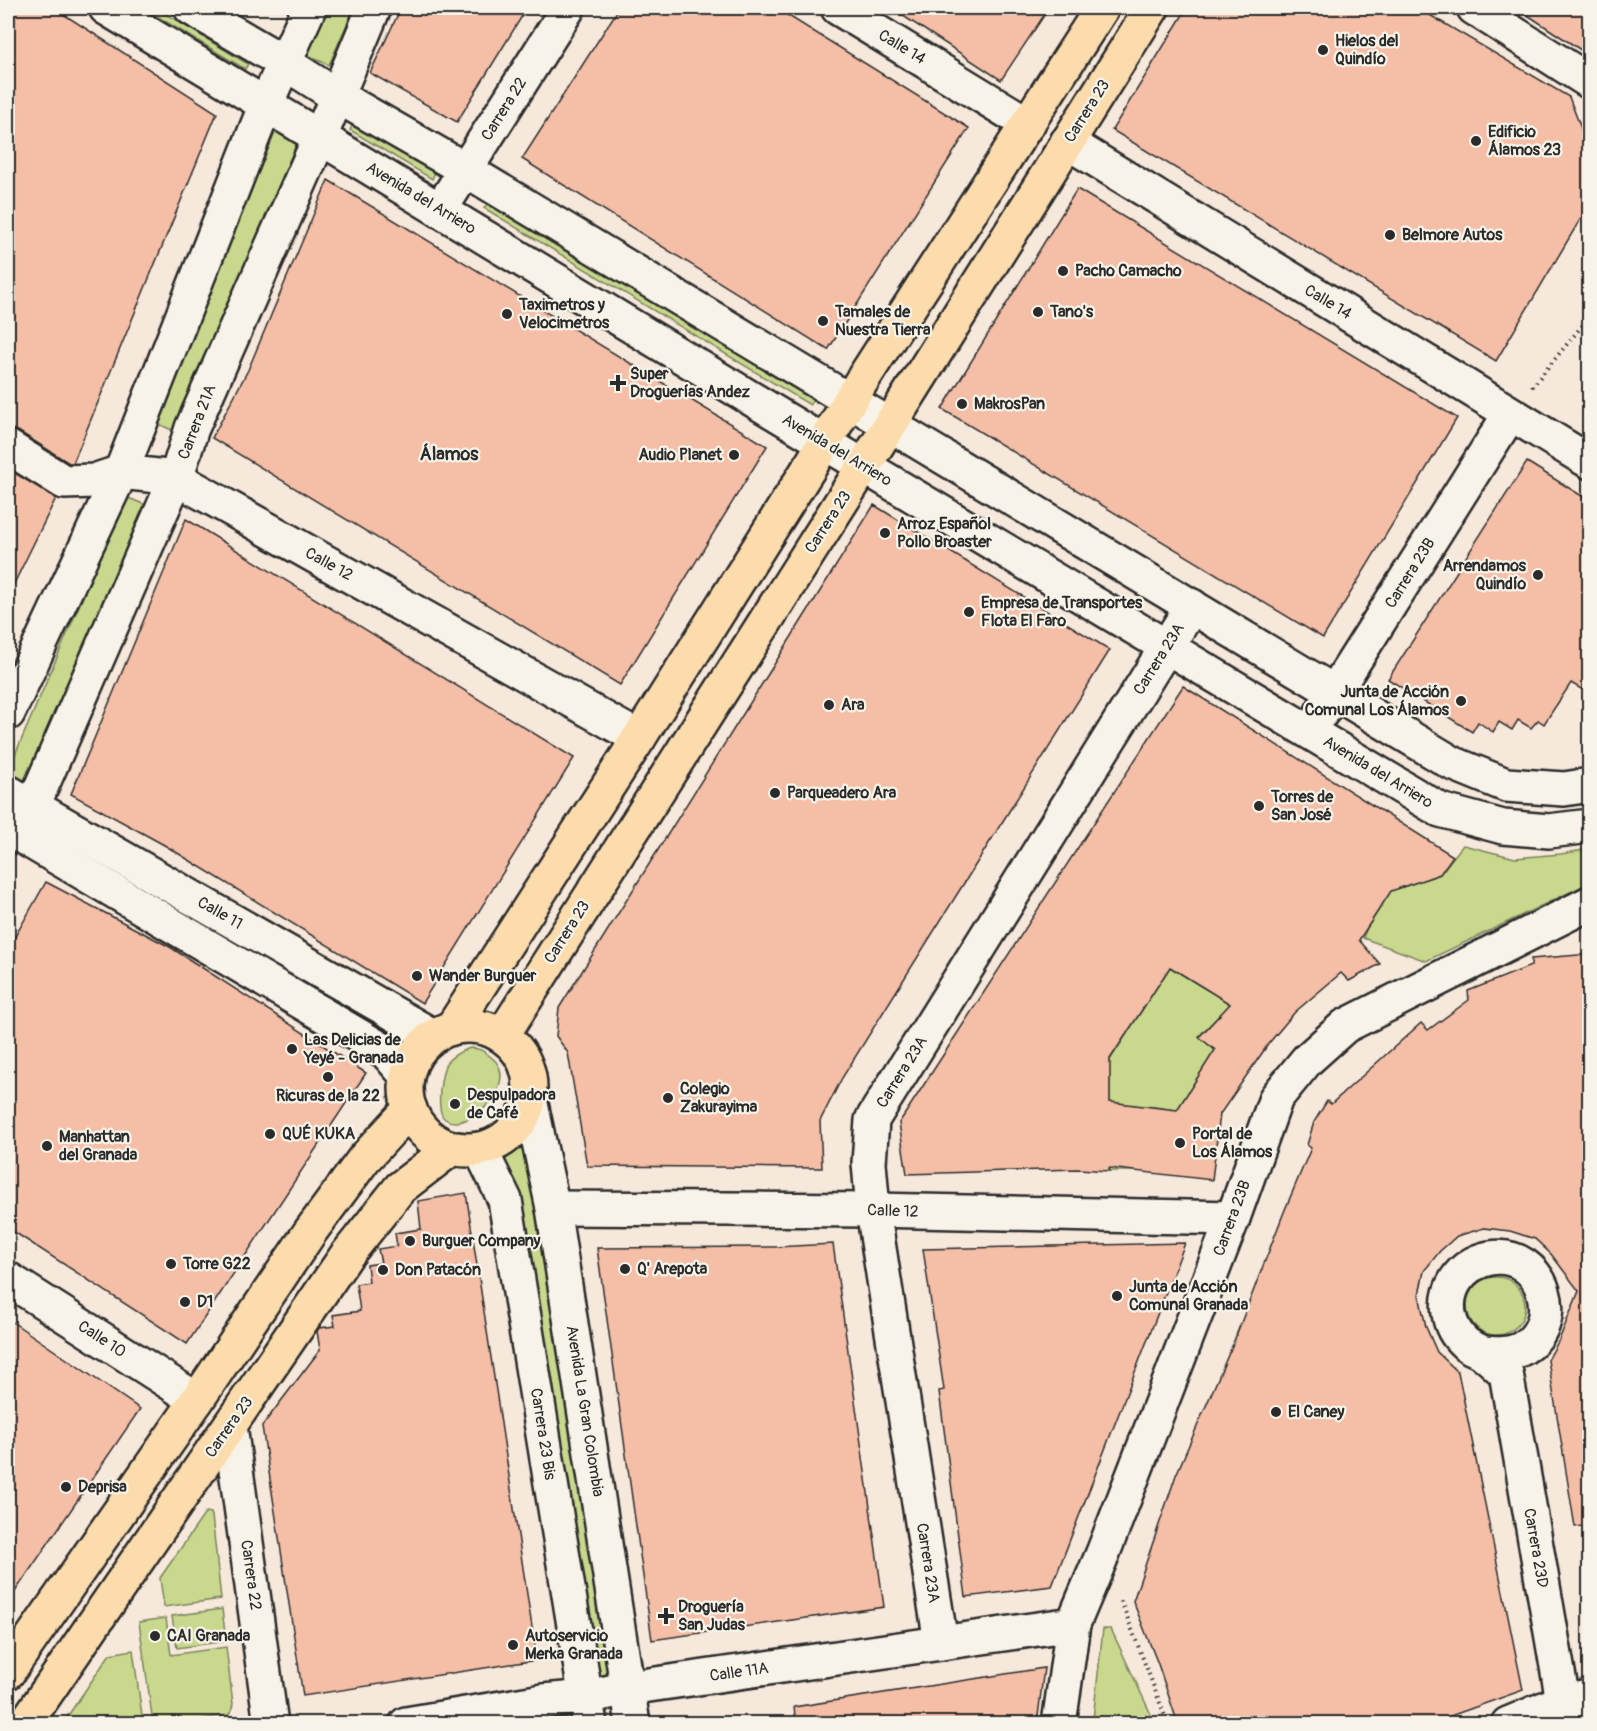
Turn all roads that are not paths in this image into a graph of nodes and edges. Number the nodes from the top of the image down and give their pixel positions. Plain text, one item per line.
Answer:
1 (106, 8) edge
2 (191, 8) edge
3 (309, 8) edge
4 (374, 8) edge
5 (568, 8) edge
6 (838, 8) edge
7 (1102, 8) edge
8 (1152, 8) edge
9 (1474, 8) edge
10 (285, 63) junction
11 (1590, 82) edge
12 (337, 96) junction
13 (266, 105) junction
14 (1028, 124) junction
15 (320, 137) junction
16 (1067, 142) junction
17 (466, 170) junction
18 (440, 210) junction
19 (849, 400) junction
20 (1510, 414) junction
21 (889, 423) junction
22 (824, 442) junction
23 (8, 447) edge
24 (1590, 462) edge
25 (864, 466) junction
26 (121, 472) junction
27 (176, 478) junction
28 (1192, 606) junction
29 (1166, 648) junction
30 (1334, 693) junction
31 (8, 713) edge
32 (1310, 731) junction
33 (639, 738) junction
34 (1452, 763) junction
35 (1590, 784) edge
36 (1440, 810) junction
37 (16, 813) edge
38 (1590, 826) edge
39 (1590, 903) edge
40 (442, 1032) junction
41 (502, 1035) junction
42 (407, 1076) junction
43 (530, 1100) junction
44 (410, 1110) junction
45 (466, 1148) junction
46 (553, 1208) junction
47 (873, 1210) junction
48 (1233, 1218) junction
49 (8, 1279) edge
50 (1502, 1358) dead end
51 (197, 1400) junction
52 (230, 1426) junction
53 (1073, 1624) junction
54 (941, 1643) junction
55 (8, 1671) edge
56 (628, 1688) junction
57 (1573, 1707) edge
58 (588, 1710) edge
59 (25, 1724) edge
60 (271, 1724) edge
61 (406, 1724) edge
62 (633, 1724) edge
63 (1059, 1724) edge
64 (1508, 1724) edge

1 - 13 street, Avenida del Arriero
2 - 10 street
3 - 10 street
4 - 12 street, Carrera 21A
5 - 17 street, Carrera 22
6 - 14 street, Calle 14
7 - 14 main road
8 - 16 main road, Carrera 23
9 - 11 street
10 - 12 street
10 - 13 street
12 - 15 street, Carrera 21A
12 - 17 street
13 - 15 street, Avenida del Arriero
13 - 26 street
14 - 19 main road
15 - 18 street, Avenida del Arriero
15 - 27 street, Carrera 21A
16 - 20 street, Calle 14
16 - 21 main road, Carrera 23
17 - 18 street, Carrera 22
17 - 19 street
18 - 22 street, Avenida del Arriero
19 - 21 street
19 - 22 main road
20 - 24 street, Calle 14
20 - 30 street, Carrera 23B
21 - 25 main road, Carrera 23
21 - 28 street
22 - 25 street, Avenida del Arriero
22 - 33 main road
23 - 26 street, Calle 12
25 - 29 street, Avenida del Arriero
25 - 41 main road, Carrera 23
26 - 27 street, Calle 12
26 - 31 street
27 - 33 street, Calle 12
27 - 37 street, Carrera 21A
28 - 29 street, Carrera 23A
28 - 30 street
29 - 32 street, Avenida del Arriero
29 - 47 street, Carrera 23A
30 - 32 street, Carrera 23B
30 - 34 street
32 - 36 street, Avenida del Arriero
33 - 40 main road
34 - 35 street
34 - 36 street
36 - 38 street, Avenida del Arriero
37 - 40 street, Calle 11
37 - 42 street
39 - 48 street, Carrera 23B
40 - 41 main road
40 - 42 main road
41 - 43 main road
42 - 44 main road
43 - 45 main road
43 - 46 street, Avenida La Gran Colombia
44 - 45 main road
44 - 51 main road
45 - 52 main road, Carrera 23
45 - 58 street, Carrera 23 Bis
46 - 47 street, Calle 12
46 - 56 street, Avenida La Gran Colombia
47 - 48 street, Calle 12
47 - 54 street, Carrera 23A
48 - 53 street, Carrera 23B
49 - 51 street, Calle 10
50 - 57 street, Carrera 23D
51 - 55 main road
52 - 59 main road, Carrera 23
52 - 60 street, Carrera 22
53 - 54 street, Calle 11A
53 - 63 street, Carrera 23B
54 - 56 street, Calle 11A
56 - 58 street, Calle 11A
56 - 62 street, Avenida La Gran Colombia
57 - 64 street
58 - 61 street, Calle 11A

